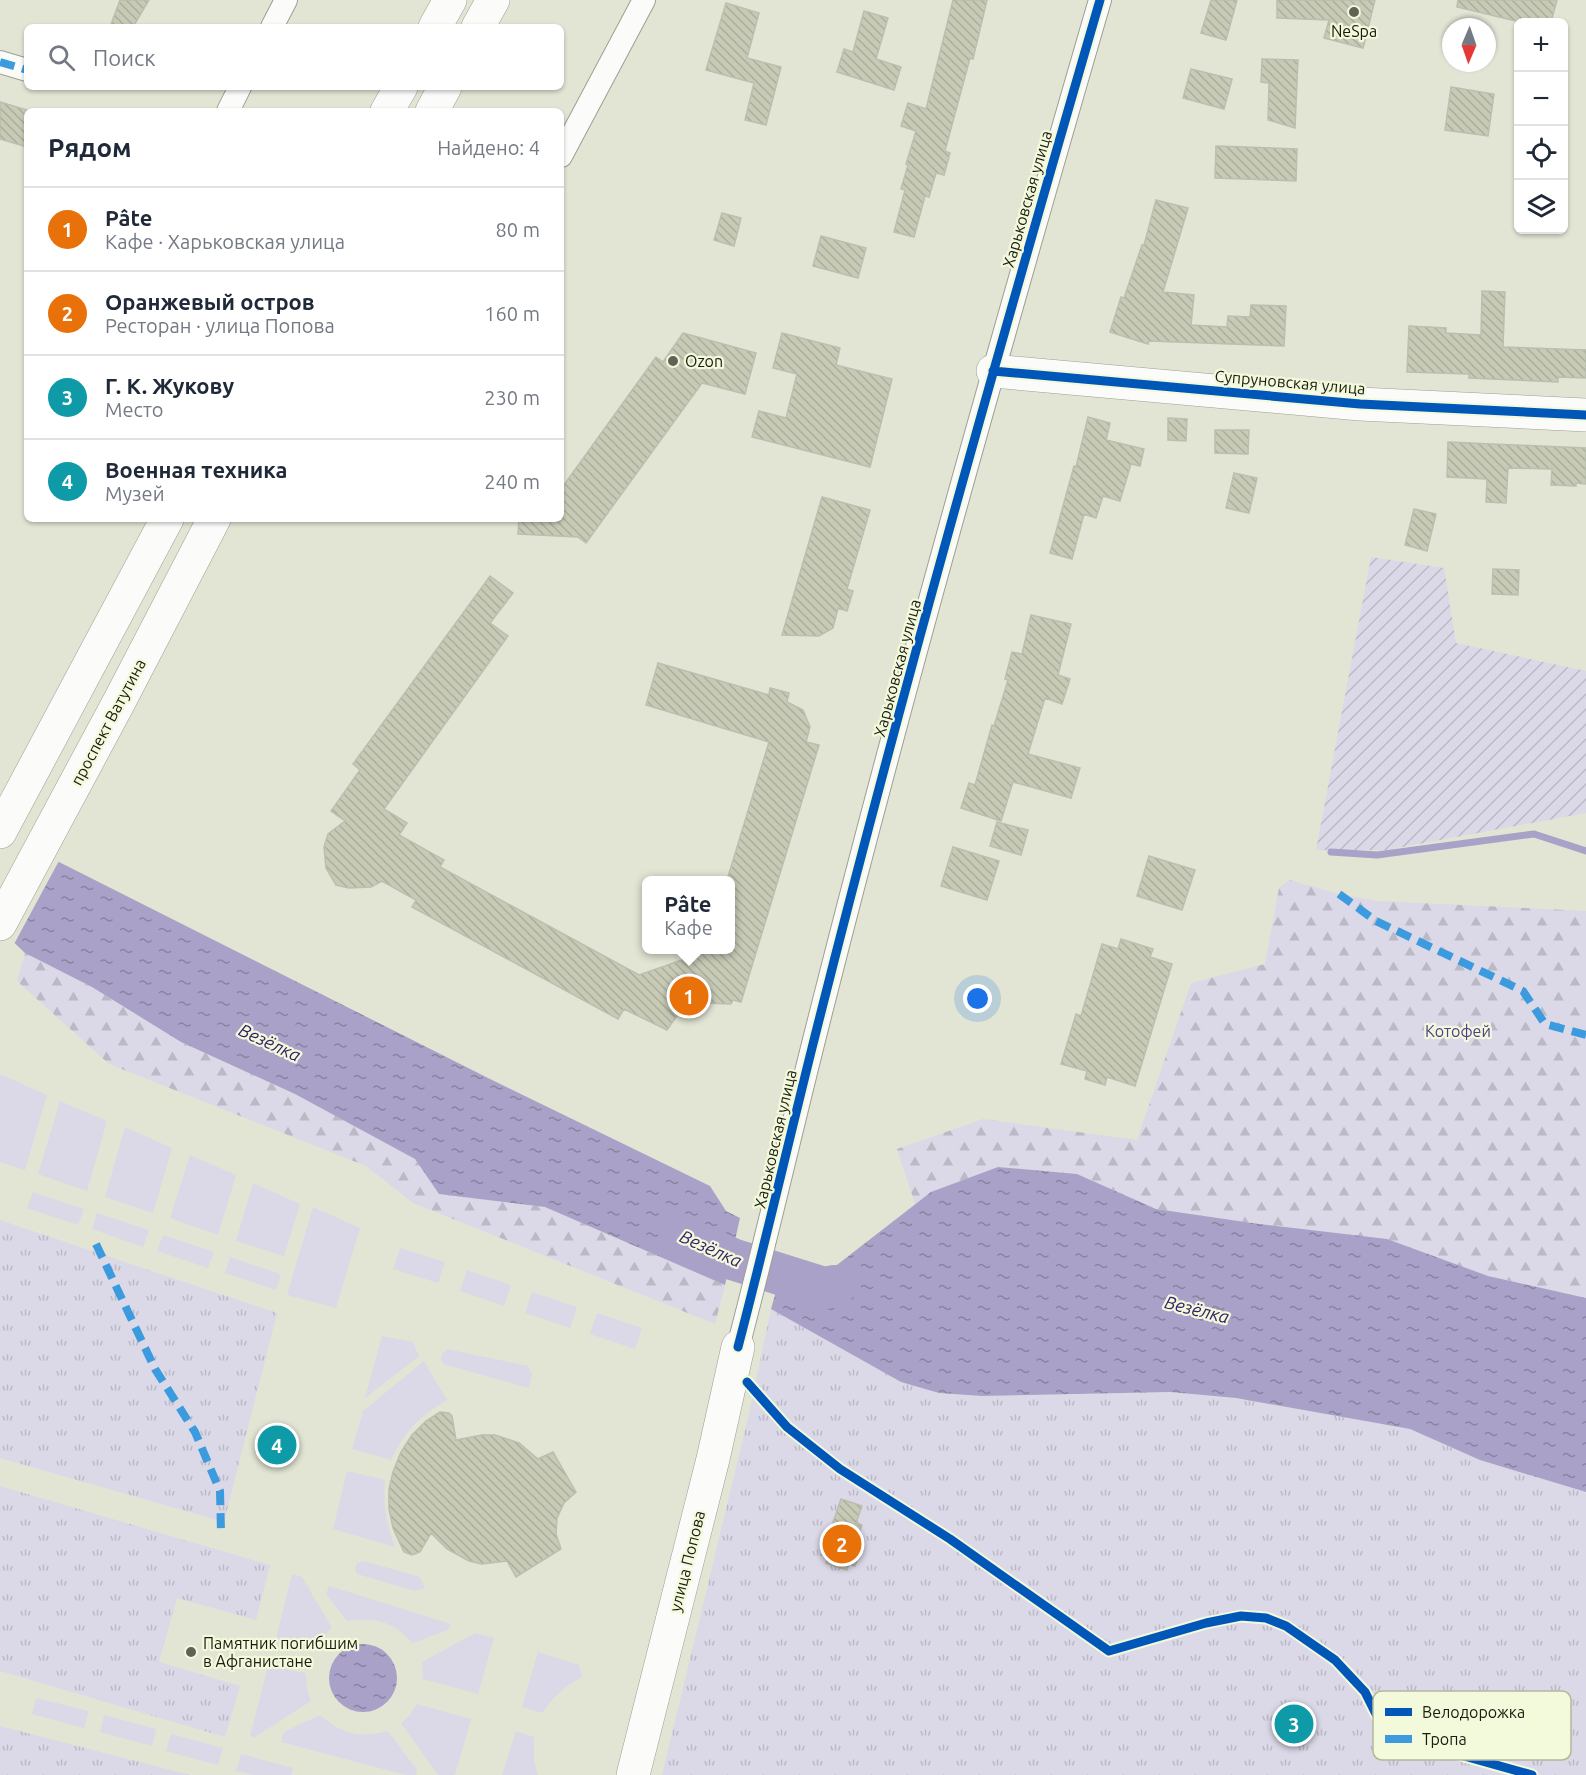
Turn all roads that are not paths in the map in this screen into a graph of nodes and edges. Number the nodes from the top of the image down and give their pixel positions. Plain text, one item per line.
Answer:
1 (286, 0) edge
2 (450, 0) edge
3 (493, 0) edge
4 (644, 0) edge
5 (1100, 0) edge
6 (274, 24) edge
7 (437, 24) edge
8 (480, 24) edge
9 (0, 62) edge
10 (24, 69) edge
11 (238, 90) edge
12 (399, 90) edge
13 (443, 90) edge
14 (230, 108) edge
15 (389, 108) edge
16 (434, 108) edge
17 (564, 150) edge
18 (993, 371) junction
19 (1586, 415) edge
20 (164, 522) edge
21 (212, 522) edge
22 (0, 832) edge
23 (0, 924) edge
24 (738, 1347) joint
25 (633, 1775) edge

1 - 6 street
2 - 7 main road
3 - 8 main road
4 - 17 street
5 - 18 street, Харьковская улица
9 - 10 street
11 - 14 street
12 - 15 main road
13 - 16 main road
18 - 19 main road, Супруновская улица
18 - 24 street, Харьковская улица
20 - 22 main road
21 - 23 main road, проспект Ватутина
24 - 25 main road, улица Попова

